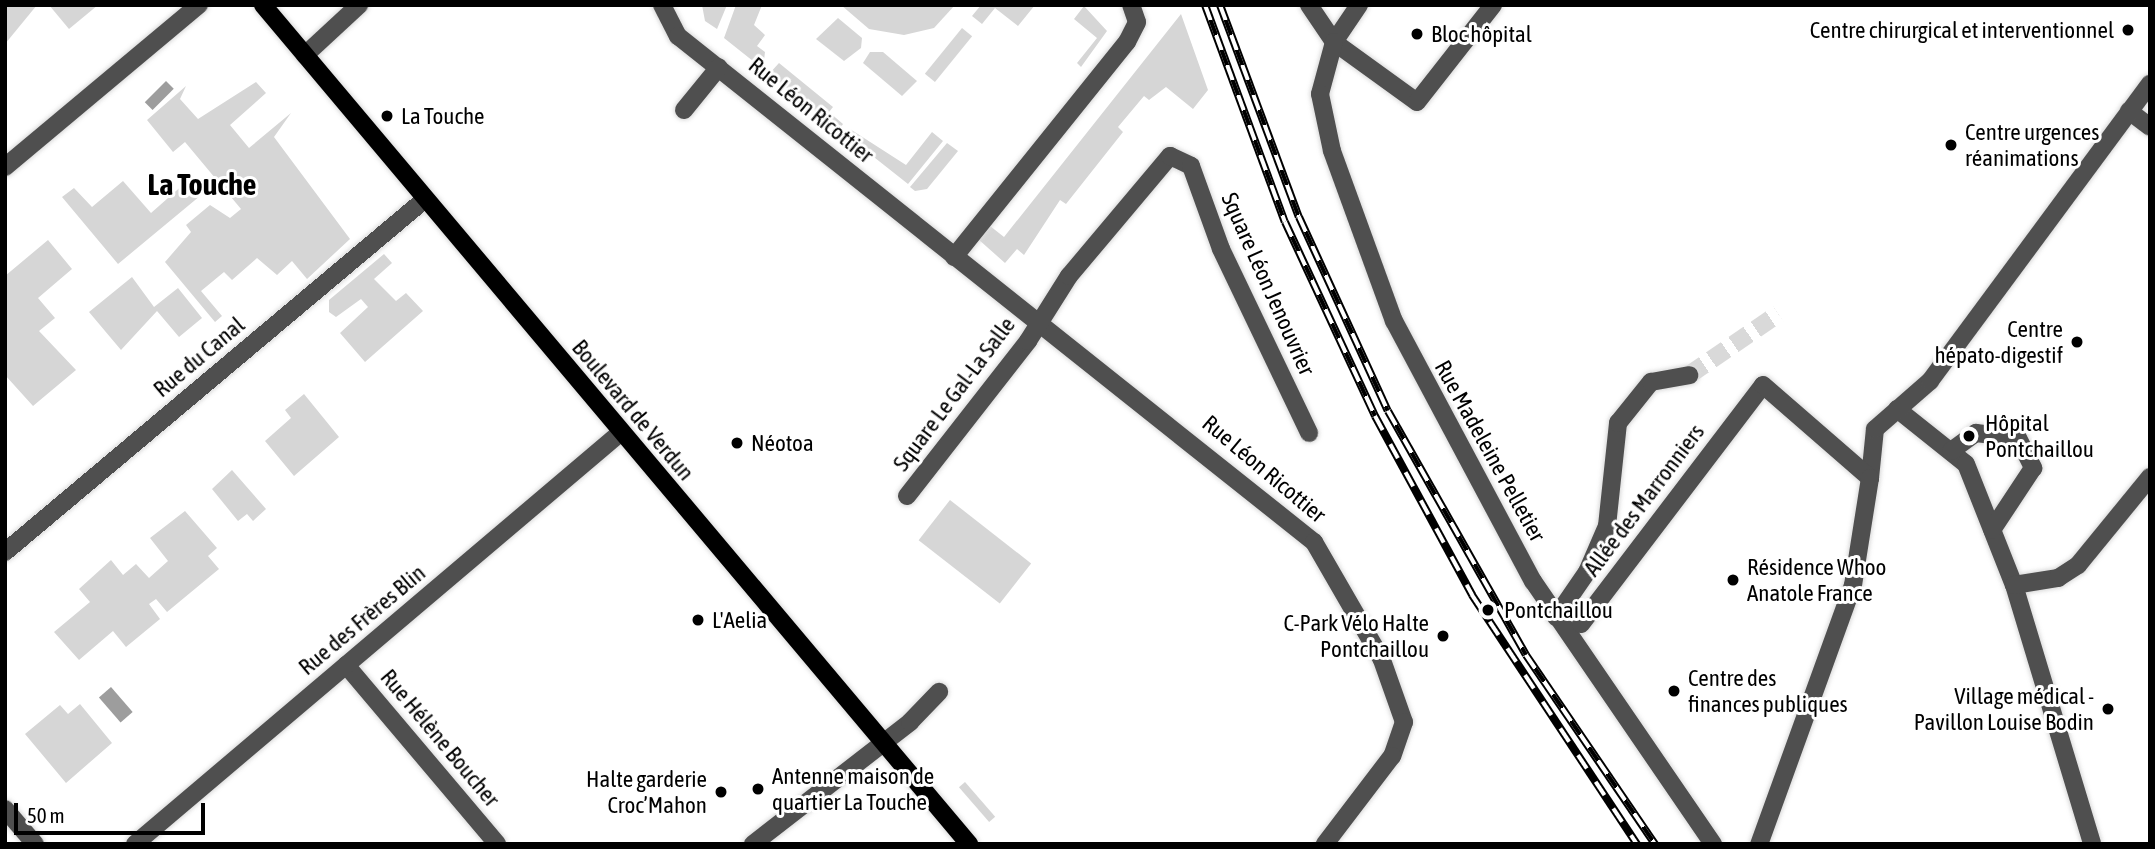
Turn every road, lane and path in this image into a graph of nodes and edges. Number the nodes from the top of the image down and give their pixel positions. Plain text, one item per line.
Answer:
1 (199, 5) edge
2 (263, 5) edge
3 (359, 5) edge
4 (662, 5) edge
5 (1131, 5) edge
6 (1309, 5) edge
7 (1359, 5) edge
8 (1493, 5) edge
9 (1334, 42) junction
10 (305, 55) junction
11 (719, 67) junction
12 (2150, 84) edge
13 (684, 110) dead end
14 (2129, 111) junction
15 (2150, 127) edge
16 (5, 167) edge
17 (424, 200) junction
18 (954, 257) junction
19 (1040, 321) junction
20 (1689, 375) tunnel mouth
21 (1897, 409) junction
22 (620, 433) junction
23 (1309, 433) dead end
24 (1951, 451) junction
25 (2150, 477) edge
26 (1870, 478) junction
27 (907, 496) dead end
28 (1992, 530) junction
29 (5, 552) edge
30 (2014, 585) junction
31 (1556, 617) junction
32 (1581, 624) dead end
33 (346, 665) junction
34 (939, 692) dead end
35 (882, 740) junction
36 (5, 809) edge
37 (35, 844) edge
38 (135, 844) edge
39 (497, 844) edge
40 (753, 844) edge
41 (969, 844) edge
42 (1325, 844) edge
43 (1713, 844) edge
44 (1759, 844) edge
45 (2092, 844) edge

1 - 16 street
2 - 10 main road, Boulevard de Verdun
3 - 10 street
4 - 11 street, Rue Léon Ricottier
5 - 18 street
6 - 9 street
7 - 9 street, Rue Madeleine Pelletier
8 - 9 street
9 - 31 street, Rue Madeleine Pelletier
10 - 17 main road, Boulevard de Verdun
11 - 13 street
11 - 18 street, Rue Léon Ricottier
12 - 14 street
14 - 15 street
14 - 21 street
17 - 22 main road, Boulevard de Verdun
17 - 29 street, Rue du Canal
18 - 19 street, Rue Léon Ricottier
19 - 23 street, Square Léon Jenouvrier
19 - 27 street, Square Le Gal-La Salle
19 - 42 street, Rue Léon Ricottier
20 - 31 street
21 - 24 street
21 - 26 street
22 - 33 street, Rue des Frères Blin
22 - 35 main road, Boulevard de Verdun
24 - 28 street
24 - 28 street
25 - 30 street
26 - 32 street, Allée des Marronniers
26 - 44 street
28 - 30 street
30 - 45 street
31 - 43 street, Rue Madeleine Pelletier
33 - 38 street, Rue des Frères Blin
33 - 39 street, Rue Hélène Boucher
34 - 35 street
35 - 40 street
35 - 41 main road, Boulevard de Verdun
36 - 37 street

